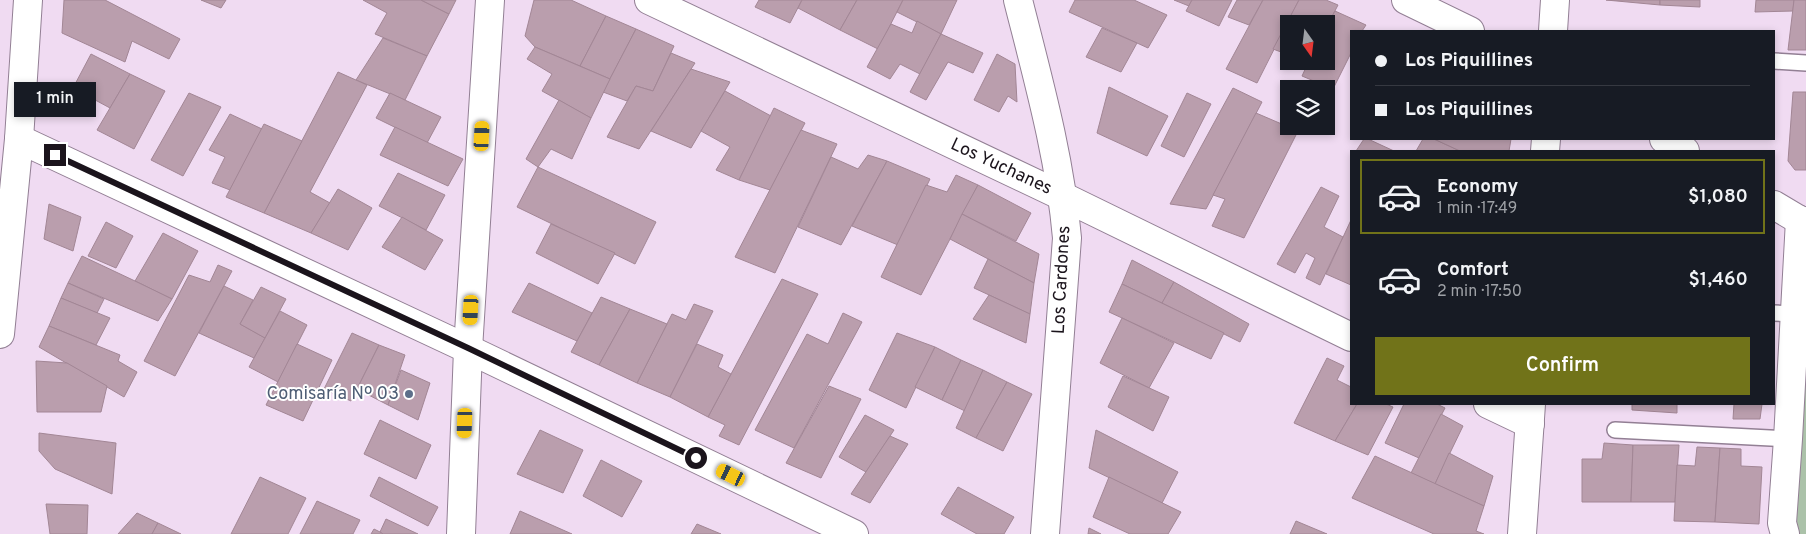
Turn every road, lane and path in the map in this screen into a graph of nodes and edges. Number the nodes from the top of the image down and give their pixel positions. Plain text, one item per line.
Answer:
1 (28, 0) edge
2 (490, 0) edge
3 (649, 0) edge
4 (1018, 0) edge
5 (1406, 0) edge
6 (1555, 0) edge
7 (1468, 30) edge
8 (1553, 30) edge
9 (1775, 61) edge
10 (1806, 63) edge
11 (19, 139) junction
12 (1666, 140) edge
13 (1683, 150) edge
14 (1064, 197) junction
15 (1775, 206) edge
16 (1803, 222) edge
17 (1785, 313) edge
18 (0, 334) edge
19 (1350, 337) edge
20 (468, 348) junction
21 (1492, 405) edge
22 (1530, 414) edge
23 (1614, 430) dead end
24 (1788, 439) junction
25 (461, 534) edge
26 (854, 534) edge
27 (1044, 534) edge
28 (1522, 534) edge
29 (1785, 534) edge

1 - 11 street
2 - 20 street
3 - 14 street, Los Yuchanes
4 - 14 street, Los Cardones
5 - 7 street
6 - 8 street
9 - 10 lane
11 - 18 street
11 - 20 street
12 - 13 street
14 - 19 street, Los Yuchanes
14 - 27 street, Los Cardones
15 - 16 street
16 - 17 street
17 - 24 street
20 - 25 street
20 - 26 street
21 - 22 street
22 - 28 street
23 - 24 lane
24 - 29 street

